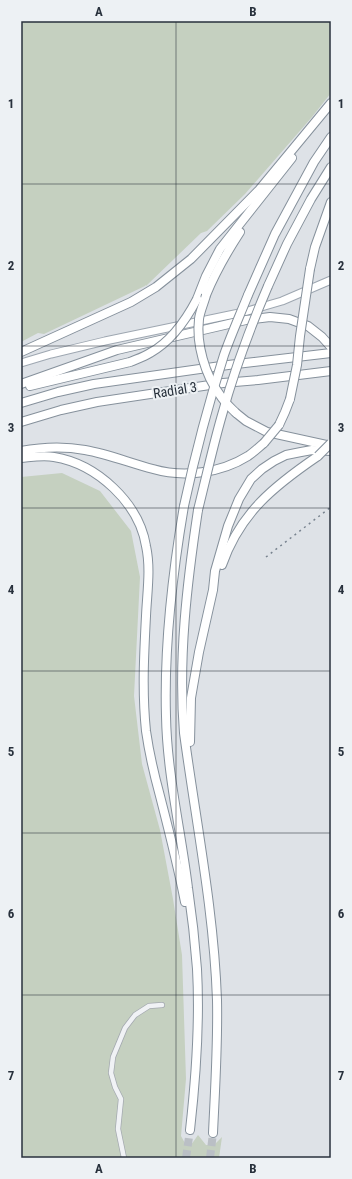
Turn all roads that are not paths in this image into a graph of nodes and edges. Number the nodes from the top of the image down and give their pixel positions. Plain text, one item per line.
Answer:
1 (331, 103) edge
2 (331, 108) edge
3 (331, 136) edge
4 (331, 167) edge
5 (264, 194) junction
6 (331, 202) edge
7 (331, 280) edge
8 (331, 347) edge
9 (21, 352) edge
10 (331, 353) edge
11 (21, 363) edge
12 (331, 371) edge
13 (21, 384) edge
14 (21, 388) edge
15 (21, 403) edge
16 (21, 422) edge
17 (331, 445) edge
18 (21, 451) edge
19 (331, 451) edge
20 (21, 458) edge
21 (213, 590) junction
22 (189, 765) junction
23 (197, 970) junction
24 (162, 1005) dead end
25 (190, 1130) tunnel mouth
26 (213, 1133) tunnel mouth
27 (124, 1158) edge

1 - 9 highway
2 - 5 highway
3 - 23 highway, bridge
4 - 22 highway, bridge
5 - 14 highway, bridge
5 - 17 highway, bridge
6 - 18 highway, bridge
7 - 11 main road
8 - 13 highway
10 - 15 highway, Radial 3
12 - 16 highway, Radial 3
17 - 21 highway, bridge
19 - 21 highway
20 - 23 highway
21 - 22 highway
22 - 26 highway
23 - 25 highway
24 - 27 street

